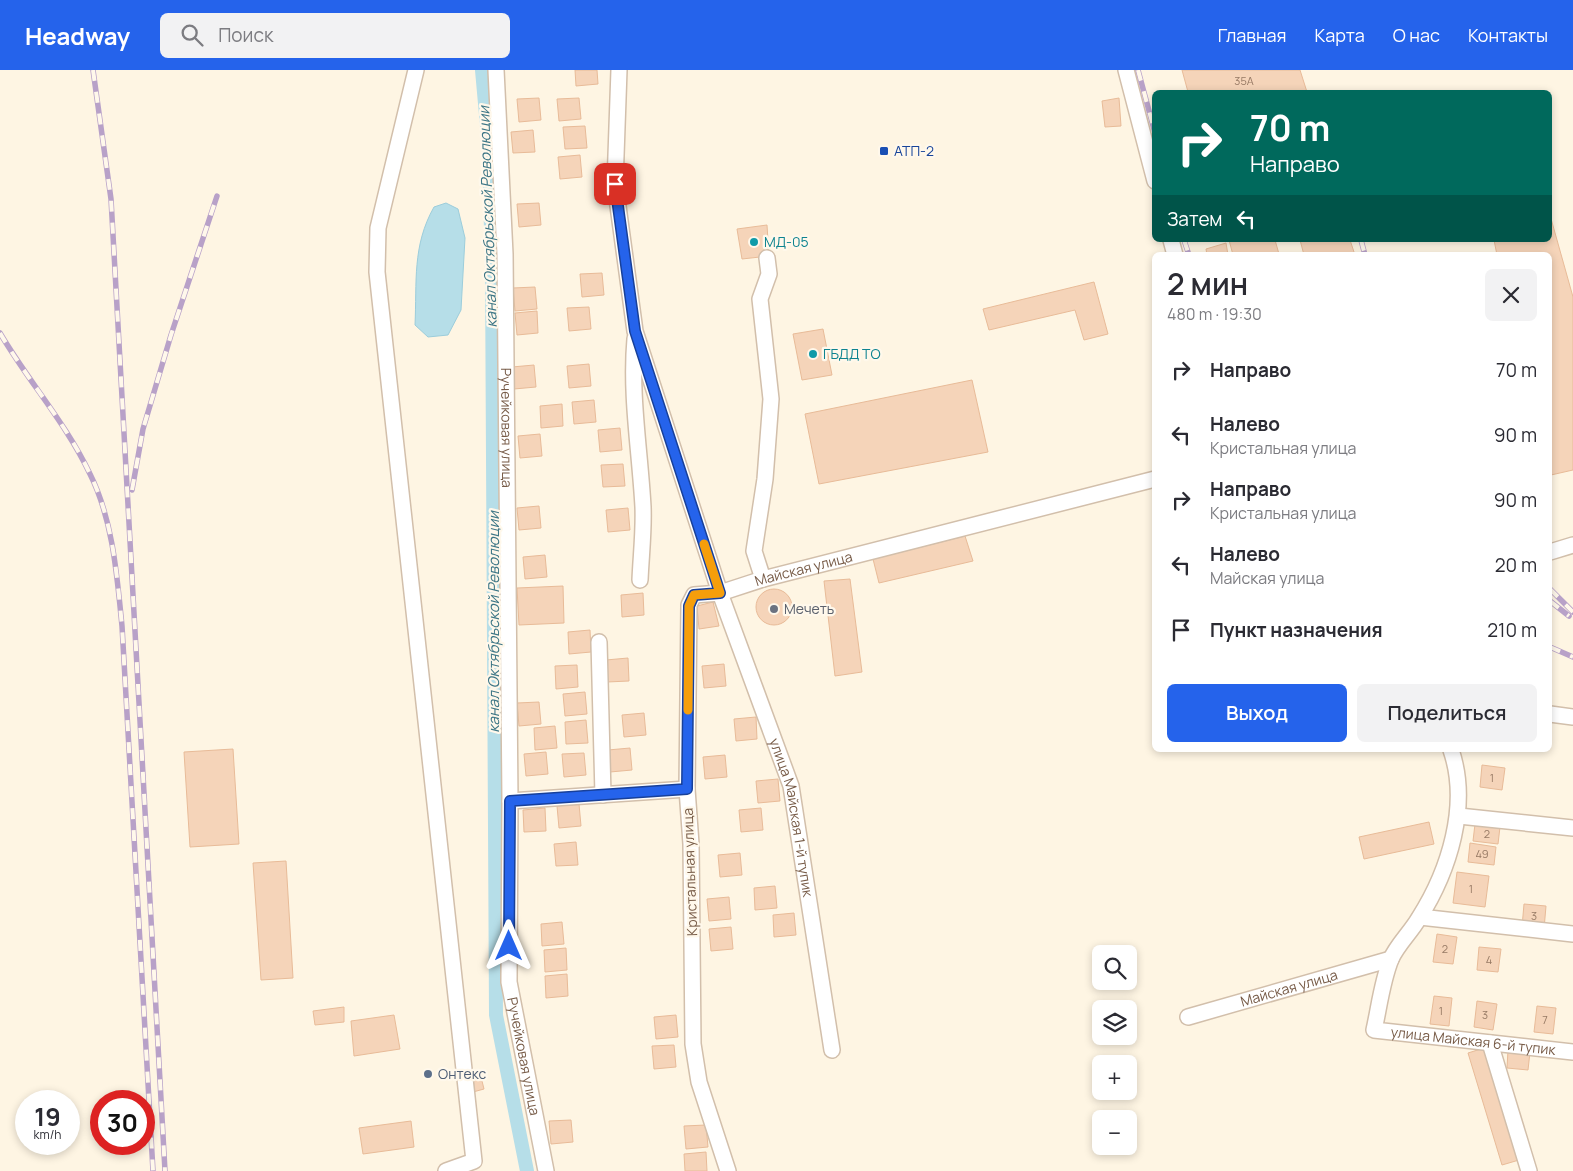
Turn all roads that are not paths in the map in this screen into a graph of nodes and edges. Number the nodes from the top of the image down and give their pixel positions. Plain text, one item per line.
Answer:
1 (416, 70) edge
2 (496, 70) edge
3 (619, 70) edge
4 (1126, 70) edge
5 (1152, 170) edge
6 (767, 258) dead end
7 (635, 331) junction
8 (1152, 480) edge
9 (1573, 545) edge
10 (1552, 551) edge
11 (763, 579) junction
12 (640, 580) dead end
13 (720, 593) junction
14 (599, 642) dead end
15 (1552, 714) edge
16 (1573, 717) edge
17 (1452, 752) edge
18 (687, 789) junction
19 (603, 795) junction
20 (510, 801) junction
21 (1459, 816) junction
22 (1573, 828) edge
23 (1420, 917) junction
24 (1573, 934) edge
25 (1391, 959) junction
26 (1188, 1017) dead end
27 (1490, 1043) junction
28 (832, 1050) dead end
29 (1573, 1052) edge
30 (446, 1171) edge
31 (546, 1171) edge
32 (728, 1171) edge
33 (1529, 1171) edge

1 - 30 street
2 - 20 street, Ручейковая улица
3 - 7 street
4 - 5 street
6 - 11 street
7 - 12 street
7 - 13 street
8 - 11 street, Майская улица
9 - 10 street
11 - 13 street, Майская улица
13 - 18 street, Кристальная улица
13 - 28 street, улица Майская 1-й тупик
14 - 19 street
15 - 16 street
17 - 21 street
18 - 19 street
18 - 32 street, Кристальная улица
19 - 20 street
20 - 31 street, Ручейковая улица
21 - 22 street
21 - 23 street
23 - 24 street
23 - 25 street
25 - 26 street, Майская улица
25 - 27 street, улица Майская 6-й тупик
27 - 29 street, улица Майская 6-й тупик
27 - 33 street

